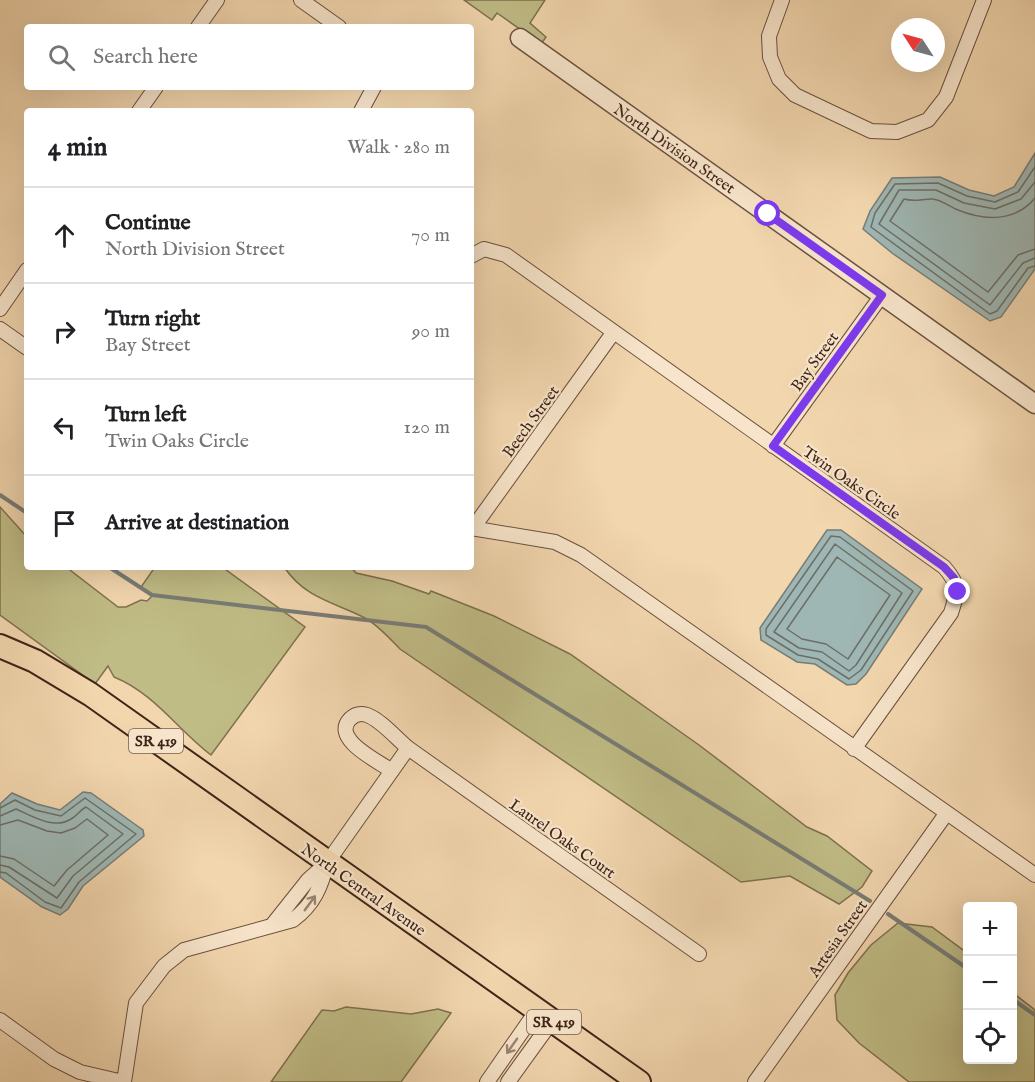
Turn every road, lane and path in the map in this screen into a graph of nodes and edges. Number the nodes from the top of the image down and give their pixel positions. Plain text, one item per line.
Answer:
1 (217, 0) edge
2 (301, 0) edge
3 (782, 0) edge
4 (984, 0) edge
5 (200, 24) edge
6 (335, 24) edge
7 (520, 38) dead end
8 (154, 90) edge
9 (372, 90) edge
10 (141, 108) edge
11 (363, 108) edge
12 (474, 254) edge
13 (24, 274) edge
14 (882, 295) junction
15 (0, 309) edge
16 (0, 329) edge
17 (614, 333) junction
18 (24, 346) edge
19 (1035, 404) edge
20 (773, 446) junction
21 (474, 525) edge
22 (474, 528) edge
23 (0, 646) edge
24 (408, 748) junction
25 (854, 749) junction
26 (392, 771) junction
27 (946, 814) junction
28 (327, 863) junction
29 (1035, 875) edge
30 (699, 954) dead end
31 (545, 1015) junction
32 (0, 1020) edge
33 (124, 1082) edge
34 (487, 1082) edge
35 (508, 1082) edge
36 (639, 1082) edge
37 (755, 1082) edge

1 - 5 street
2 - 6 street
3 - 4 street
7 - 14 street, North Division Street
8 - 10 street
9 - 11 street
12 - 17 street, Twin Oaks Circle
13 - 15 street
14 - 19 street, North Division Street
14 - 20 street, Bay Street
16 - 18 street
17 - 20 street, Twin Oaks Circle
17 - 21 street, Beech Street
20 - 25 street, Twin Oaks Circle
22 - 25 street
23 - 28 main road, North Central Avenue / SR 419
24 - 26 street
24 - 26 street, Laurel Oaks Court
24 - 30 street, Laurel Oaks Court
25 - 27 street
26 - 28 street
27 - 29 street
27 - 37 street, Artesia Street
28 - 31 main road, North Central Avenue / SR 419
28 - 33 street
31 -> 34 street
31 - 35 street
31 - 36 main road, North Central Avenue / SR 419
32 - 33 street

